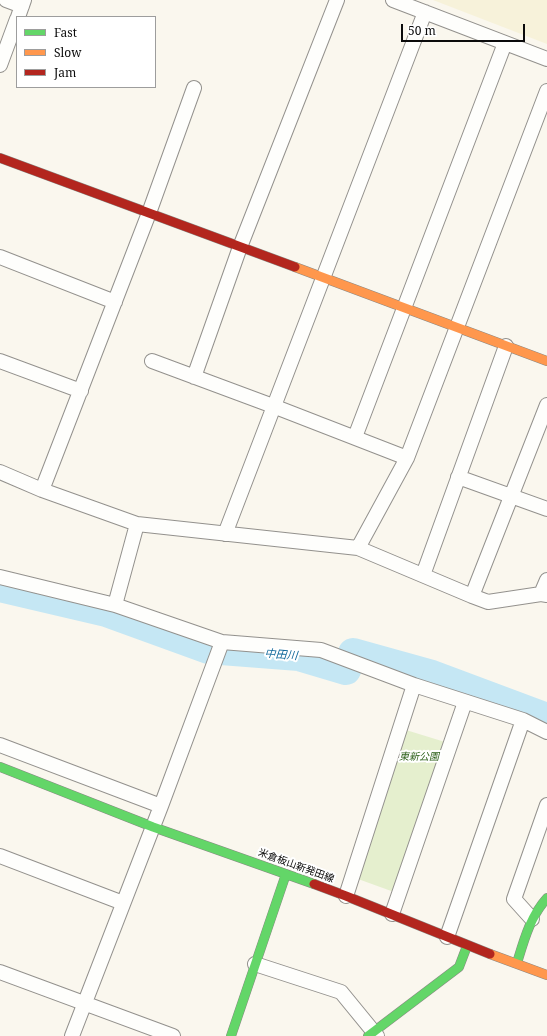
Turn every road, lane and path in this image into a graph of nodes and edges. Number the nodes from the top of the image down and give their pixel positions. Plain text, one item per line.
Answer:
1 (6, 0) edge
2 (337, 0) edge
3 (393, 0) edge
4 (20, 11) edge
5 (425, 12) junction
6 (16, 22) edge
7 (505, 43) junction
8 (547, 59) edge
9 (0, 65) edge
10 (194, 88) dead end
11 (547, 91) edge
12 (0, 158) edge
13 (149, 213) junction
14 (240, 247) junction
15 (0, 257) edge
16 (323, 278) junction
17 (115, 302) junction
18 (404, 308) junction
19 (456, 327) junction
20 (506, 346) junction
21 (0, 361) edge
22 (152, 361) dead end
23 (547, 361) edge
24 (194, 377) junction
25 (81, 391) junction
26 (547, 405) edge
27 (273, 406) junction
28 (355, 437) junction
29 (407, 458) junction
30 (0, 472) edge
31 (458, 477) junction
32 (42, 490) junction
33 (511, 496) junction
34 (547, 509) edge
35 (137, 524) junction
36 (225, 534) junction
37 (358, 548) junction
38 (423, 575) junction
39 (0, 577) edge
40 (547, 580) edge
41 (544, 594) edge
42 (472, 596) junction
43 (115, 605) junction
44 (222, 642) junction
45 (414, 684) junction
46 (465, 702) junction
47 (523, 720) junction
48 (547, 732) edge
49 (0, 745) edge
50 (0, 767) edge
51 (547, 805) edge
52 (161, 806) junction
53 (153, 827) junction
54 (0, 856) edge
55 (286, 874) junction
56 (346, 896) junction
57 (547, 898) edge
58 (123, 903) junction
59 (392, 914) junction
60 (532, 919) junction
61 (446, 937) junction
62 (467, 946) junction
63 (517, 963) junction
64 (255, 964) junction
65 (0, 972) edge
66 (547, 975) edge
67 (84, 1004) junction
68 (373, 1035) edge
69 (72, 1036) edge
70 (173, 1036) edge
71 (231, 1036) edge

1 - 4 street
2 - 14 street
3 - 5 street
5 - 7 street
5 - 16 street
6 - 9 street
7 - 8 street
7 - 18 street
10 - 13 street
11 - 19 street
12 - 13 street
13 - 14 street
13 - 17 street
14 - 16 street
14 - 24 street
15 - 17 street
16 - 18 street
16 - 27 street
17 - 25 street
18 - 19 street
18 - 28 street
19 - 20 street
19 - 29 street
20 - 23 street
20 - 31 street
21 - 25 street
22 - 24 street
24 - 27 street
25 - 32 street
26 - 33 street
27 - 28 street
27 - 36 street
28 - 29 street
29 - 37 street
30 - 32 street
31 - 33 street
31 - 38 street
32 - 35 street
33 - 34 street
33 - 42 street
35 - 36 street
35 - 43 street
36 - 37 street
37 - 38 street
38 - 42 street
39 - 43 street
40 - 41 street
41 - 42 street
43 - 44 street
44 - 45 street
44 - 52 street
45 - 46 street
45 - 56 street
46 - 47 street
46 - 59 street
47 - 48 street
47 - 61 street
49 - 52 street
50 - 53 street, 米倉板山新発田線
51 - 60 street
52 - 53 street
53 - 55 street, 米倉板山新発田線
53 - 58 street
54 - 58 street
55 - 56 street, 米倉板山新発田線
55 - 64 street
56 - 59 street, 米倉板山新発田線
57 - 60 street
58 - 67 street
59 - 61 street, 米倉板山新発田線
60 - 63 street
61 - 62 street, 米倉板山新発田線
62 - 63 street, 米倉板山新発田線
62 - 68 street
63 - 66 street, 米倉板山新発田線
64 - 68 street
64 - 71 street
65 - 67 street
67 - 69 street
67 - 70 street

